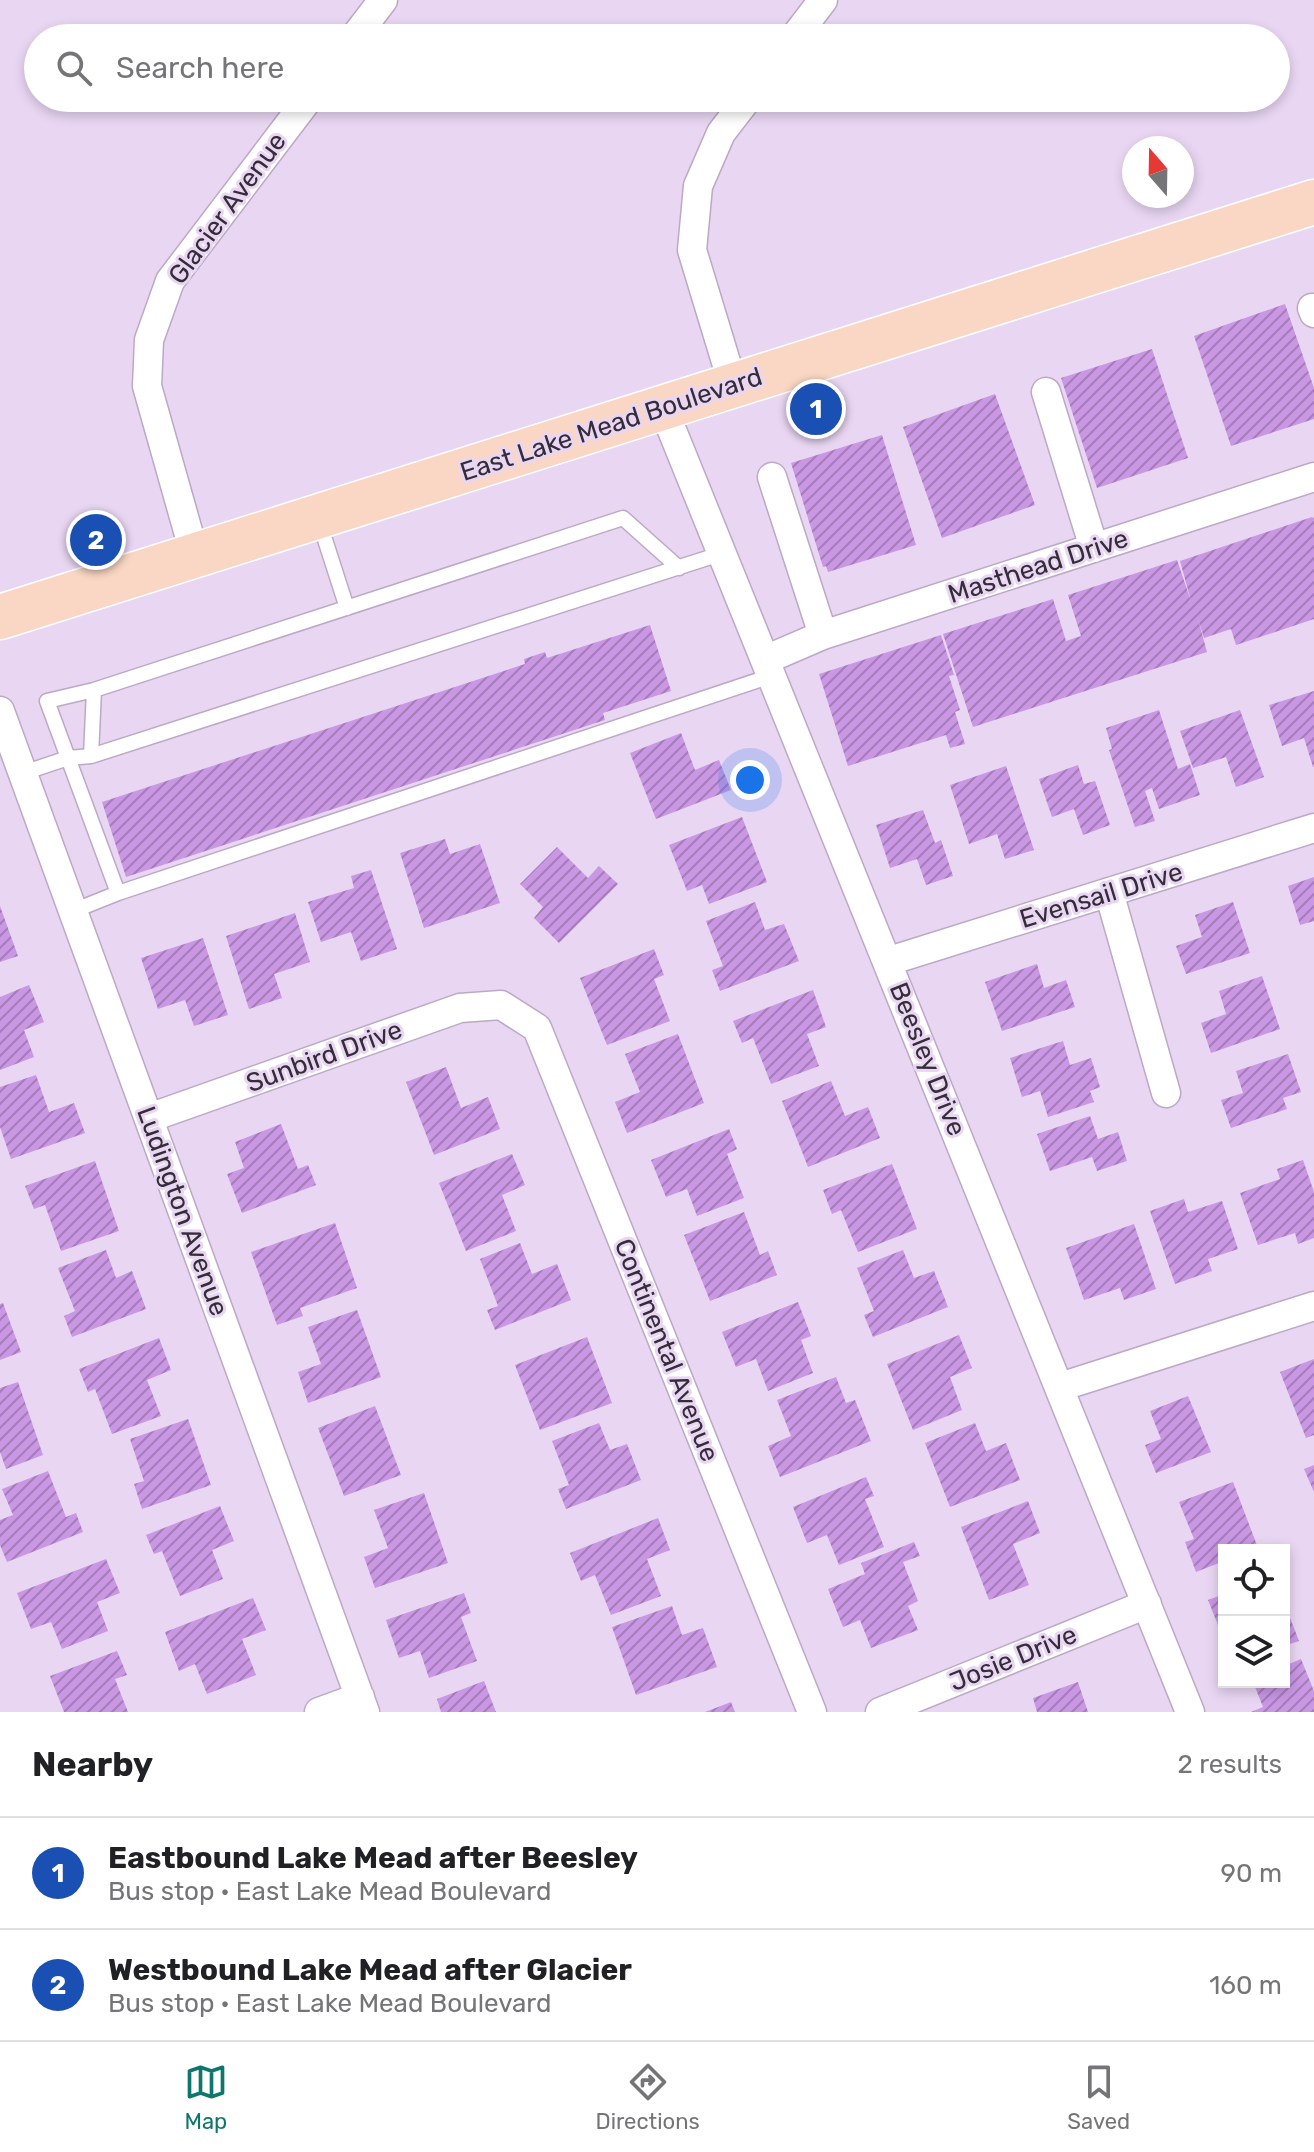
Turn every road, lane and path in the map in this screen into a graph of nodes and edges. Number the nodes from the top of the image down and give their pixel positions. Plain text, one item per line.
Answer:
1 (383, 0) edge
2 (823, 0) edge
3 (365, 24) edge
4 (805, 24) edge
5 (298, 112) edge
6 (737, 112) edge
7 (1314, 202) edge
8 (733, 385) junction
9 (1046, 392) dead end
10 (663, 408) junction
11 (772, 477) dead end
12 (1314, 477) edge
13 (317, 517) junction
14 (1094, 548) junction
15 (720, 554) junction
16 (195, 556) junction
17 (679, 568) junction
18 (347, 608) junction
19 (0, 617) edge
20 (823, 635) junction
21 (768, 668) junction
22 (94, 690) junction
23 (0, 711) edge
24 (91, 756) junction
25 (68, 758) junction
26 (23, 773) junction
27 (1314, 828) edge
28 (1109, 892) junction
29 (118, 893) junction
30 (73, 911) junction
31 (889, 961) junction
32 (501, 1005) joint
33 (1166, 1093) dead end
34 (149, 1118) junction
35 (1314, 1306) edge
36 (1060, 1387) junction
37 (1147, 1604) junction
38 (363, 1704) edge
39 (319, 1712) edge
40 (812, 1712) edge
41 (880, 1712) edge
42 (1190, 1712) edge

1 - 3 street
2 - 4 street
5 - 16 street, Glacier Avenue
6 - 8 street
7 - 8 main road, East Lake Mead Boulevard
8 - 10 main road, East Lake Mead Boulevard
9 - 14 street
10 - 13 main road, East Lake Mead Boulevard
10 - 15 street, Beesley Drive
11 - 20 street
12 - 14 street, Masthead Drive
13 - 16 main road, East Lake Mead Boulevard
13 - 18 lane
14 - 20 street, Masthead Drive
15 - 17 lane
15 - 21 street, Beesley Drive
16 - 19 main road, East Lake Mead Boulevard
17 - 18 lane
17 - 24 lane
18 - 22 lane
20 - 21 street, Masthead Drive
21 - 29 lane
21 - 31 street, Beesley Drive
22 - 24 lane
22 - 25 lane
23 - 26 street, Ludington Avenue
24 - 25 lane
25 - 26 lane
25 - 29 lane
26 - 30 street, Ludington Avenue
27 - 28 street, Evensail Drive
28 - 31 street, Evensail Drive
28 - 33 street
29 - 30 lane
30 - 34 street, Ludington Avenue
31 - 36 street, Beesley Drive
32 - 34 street, Sunbird Drive
32 - 40 street, Continental Avenue
34 - 38 street, Ludington Avenue
35 - 36 street
36 - 37 street, Beesley Drive
37 - 41 street, Josie Drive
37 - 42 street, Beesley Drive
38 - 39 street

